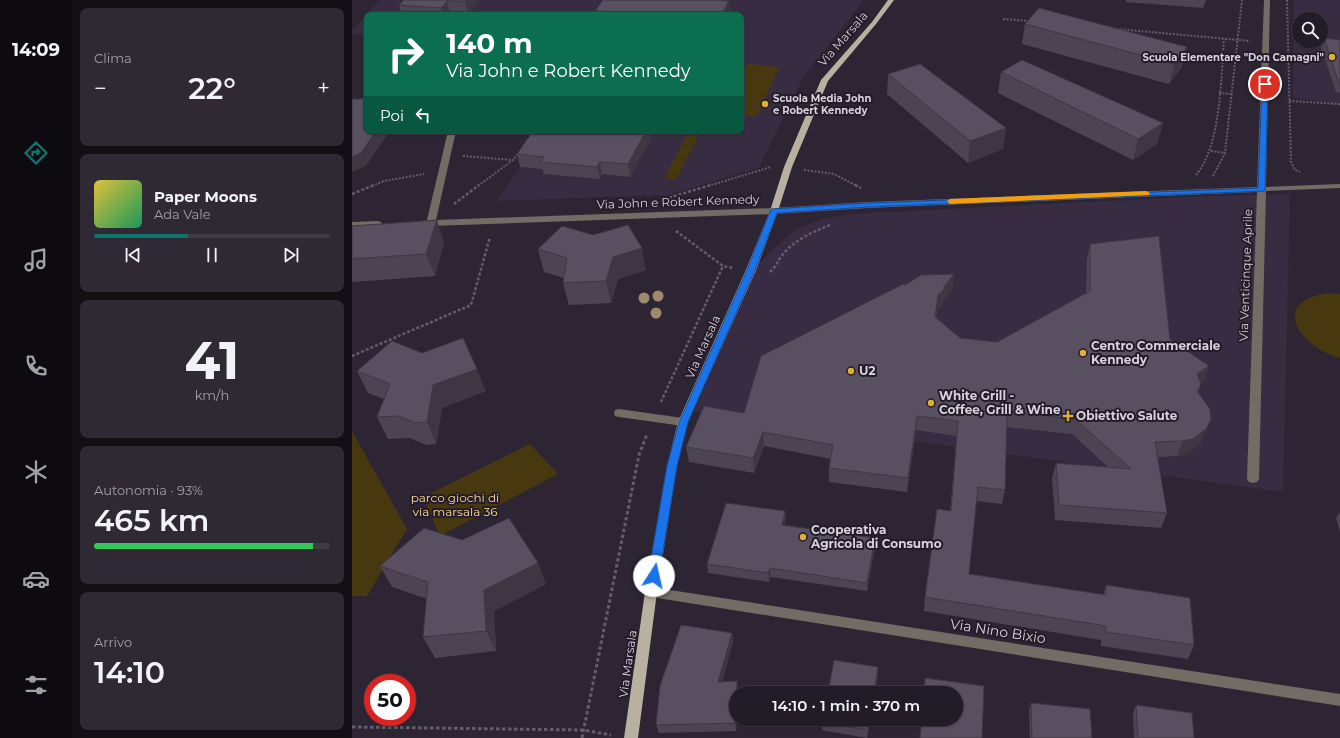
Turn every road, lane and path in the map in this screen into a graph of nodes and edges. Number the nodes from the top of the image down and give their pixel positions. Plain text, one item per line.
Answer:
1 (891, 0) edge
2 (1242, 0) edge
3 (1268, 0) edge
4 (1288, 0) edge
5 (1003, 19) dead end
6 (1034, 22) edge
7 (1113, 29) edge
8 (1224, 39) junction
9 (1238, 40) junction
10 (1266, 42) junction
11 (1219, 93) junction
12 (1232, 94) junction
13 (1289, 101) junction
14 (1340, 104) edge
15 (451, 134) edge
16 (522, 148) edge
17 (1210, 151) junction
18 (1224, 153) junction
19 (446, 155) junction
20 (513, 160) junction
21 (770, 167) dead end
22 (788, 167) junction
23 (443, 171) junction
24 (1301, 172) dead end
25 (1190, 175) dead end
26 (1340, 186) edge
27 (1262, 190) junction
28 (1205, 191) junction
29 (352, 194) edge
30 (868, 205) junction
31 (774, 211) junction
32 (667, 215) junction
33 (494, 220) junction
34 (448, 222) junction
35 (417, 223) edge
36 (431, 223) junction
37 (389, 224) edge
38 (832, 224) dead end
39 (352, 225) edge
40 (722, 266) junction
41 (751, 270) junction
42 (352, 356) edge
43 (619, 414) dead end
44 (653, 418) junction
45 (683, 422) junction
46 (1253, 479) dead end
47 (651, 592) junction
48 (1340, 700) edge
49 (352, 727) edge
50 (583, 730) junction
51 (614, 735) dead end
52 (582, 738) edge
53 (631, 738) edge

1 - 22 main road, Via Marsala
2 - 9 path
3 - 10 street, Via Venticinque Aprile
4 - 13 path
5 - 6 path
7 - 8 path
8 - 9 path
8 - 11 path
9 - 10 path
9 - 12 path
10 - 27 street, Via Venticinque Aprile
11 - 12 path
11 - 17 path
12 - 18 path
13 - 14 path
13 - 24 path
15 - 19 street
16 - 20 path
17 - 18 path
17 - 25 path
18 - 28 path
19 - 20 path
19 - 23 street
20 - 34 path
21 - 32 path
22 - 30 path
22 - 31 main road, Via Marsala
23 - 29 path
23 - 36 street
26 - 27 street, Via John e Robert Kennedy
27 - 28 street, Via John e Robert Kennedy
27 - 46 street, Via Venticinque Aprile
28 - 30 street, Via John e Robert Kennedy
30 - 31 street, Via John e Robert Kennedy
31 - 32 street, Via John e Robert Kennedy
31 - 41 main road, Via Marsala
32 - 33 street, Via John e Robert Kennedy
32 - 40 path
33 - 34 street, Via John e Robert Kennedy
33 - 42 path
34 - 36 street, Via John e Robert Kennedy
35 - 36 street, Via John e Robert Kennedy
37 - 39 street
38 - 41 path
40 - 41 path
40 - 44 path
41 - 45 main road, Via Marsala
43 - 44 street
44 - 45 street
44 - 50 path
45 - 47 main road, Via Marsala
47 - 48 street, Via Nino Bixio
47 - 53 main road, Via Marsala
49 - 50 path
50 - 51 path
50 - 52 path

